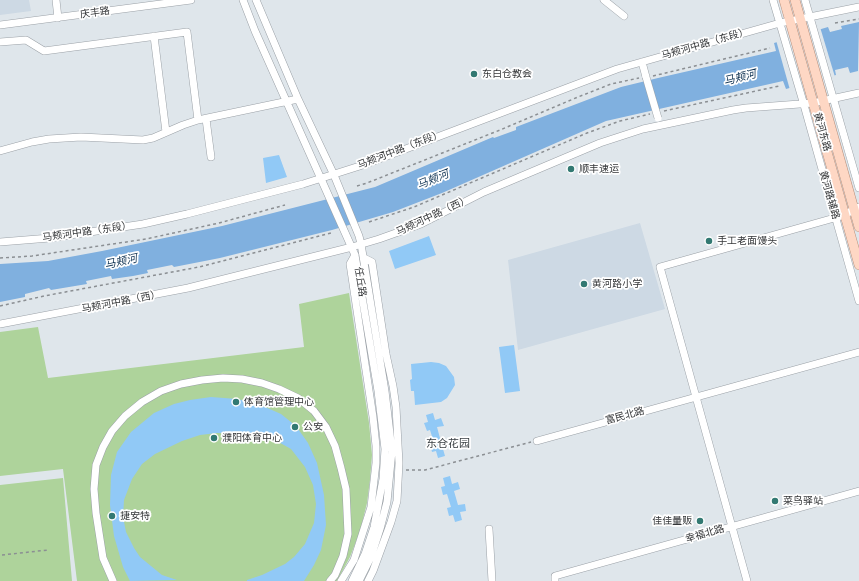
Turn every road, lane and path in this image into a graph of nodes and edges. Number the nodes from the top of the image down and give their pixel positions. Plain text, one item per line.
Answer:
1 (56, 0) edge
2 (191, 0) edge
3 (243, 0) edge
4 (256, 0) edge
5 (604, 0) edge
6 (773, 0) edge
7 (784, 0) edge
8 (795, 0) edge
9 (805, 0) edge
10 (859, 7) edge
11 (624, 16) dead end
12 (810, 16) junction
13 (58, 18) junction
14 (800, 19) junction
15 (859, 19) edge
16 (790, 21) junction
17 (780, 23) junction
18 (835, 23) dead end
19 (0, 25) edge
20 (154, 36) junction
21 (0, 42) edge
22 (770, 48) dead end
23 (642, 62) junction
24 (644, 77) junction
25 (779, 86) dead end
26 (859, 93) edge
27 (298, 99) junction
28 (834, 99) junction
29 (287, 101) junction
30 (824, 101) junction
31 (814, 103) junction
32 (804, 104) junction
33 (662, 112) dead end
34 (202, 119) junction
35 (658, 119) junction
36 (166, 132) junction
37 (0, 152) edge
38 (211, 157) dead end
39 (334, 175) junction
40 (322, 178) junction
41 (357, 186) dead end
42 (859, 188) edge
43 (285, 205) dead end
44 (856, 208) edge
45 (840, 216) junction
46 (369, 222) dead end
47 (859, 227) edge
48 (331, 233) dead end
49 (0, 242) edge
50 (361, 244) junction
51 (352, 247) junction
52 (356, 255) junction
53 (0, 258) edge
54 (364, 258) junction
55 (859, 265) edge
56 (859, 301) edge
57 (0, 306) edge
58 (0, 324) edge
59 (859, 352) edge
60 (696, 397) junction
61 (537, 441) joint
62 (399, 471) junction
63 (859, 491) edge
64 (732, 526) junction
65 (489, 529) dead end
66 (48, 550) dead end
67 (2, 555) dead end
68 (113, 581) edge
69 (330, 581) edge
70 (341, 581) edge
71 (352, 581) edge
72 (359, 581) edge
73 (368, 581) edge
74 (492, 581) edge
75 (555, 581) edge
76 (747, 581) edge

1 - 13 street
2 - 13 street, 庆丰路
3 - 29 street, 任丘路
4 - 27 street, 任丘路
5 - 11 street
6 - 17 street
7 - 16 main road, 黄河东路
8 - 14 main road, 黄河东路
9 - 12 street
10 - 12 street, 马颊河中路（东段）
12 - 14 street, 马颊河中路（东段）
12 - 28 street
13 - 19 street, 庆丰路
14 - 16 street, 马颊河中路（东段）
14 - 30 main road, 黄河东路
15 - 18 path
16 - 17 street, 马颊河中路（东段）
16 - 31 main road, 黄河东路
17 - 23 street, 马颊河中路（东段）
17 - 32 street, 黄河路辅路
20 - 21 street
20 - 34 street
20 - 36 street
22 - 24 path
23 - 24 street
23 - 39 street, 马颊河中路（东段）
24 - 35 street, bridge
24 - 41 path
25 - 33 path
26 - 28 street, 马颊河中路（西）
27 - 29 street
27 - 39 street, 任丘路
28 - 30 street, 马颊河中路（西）
28 - 42 street
29 - 34 street
29 - 40 street, 任丘路
30 - 31 street, 马颊河中路（西）
30 - 44 main road, 黄河东路
31 - 32 street, 马颊河中路（西）
31 - 45 main road, 黄河东路
32 - 35 street, 马颊河中路（西）
32 - 45 street, 黄河路辅路
34 - 36 street
34 - 38 street
35 - 46 path
35 - 50 street, 马颊河中路（西）
36 - 37 street
39 - 40 street, 马颊河中路（东段）
39 - 50 street, 任丘路
40 - 49 street, 马颊河中路（东段）
40 - 51 street, 任丘路
43 - 53 path
44 - 45 street
44 - 47 main road, 黄河东路
45 - 55 main road, 黄河东路
45 - 56 street, 黄河路辅路
45 - 60 street
48 - 57 path
50 - 51 street, 马颊河中路（西）
50 - 54 street, 任丘路
51 - 52 street, 任丘路
51 - 58 street, 马颊河中路（西）
52 - 70 street
52 - 71 street, 任丘路
54 - 62 street
54 - 72 street, 任丘路
59 - 60 street, 富民北路
60 - 61 street, 富民北路
60 - 64 street
61 - 62 path
62 - 73 street
63 - 64 street, 幸福北路
64 - 75 street, 幸福北路
64 - 76 street
65 - 74 street
66 - 67 path
68 - 69 street

